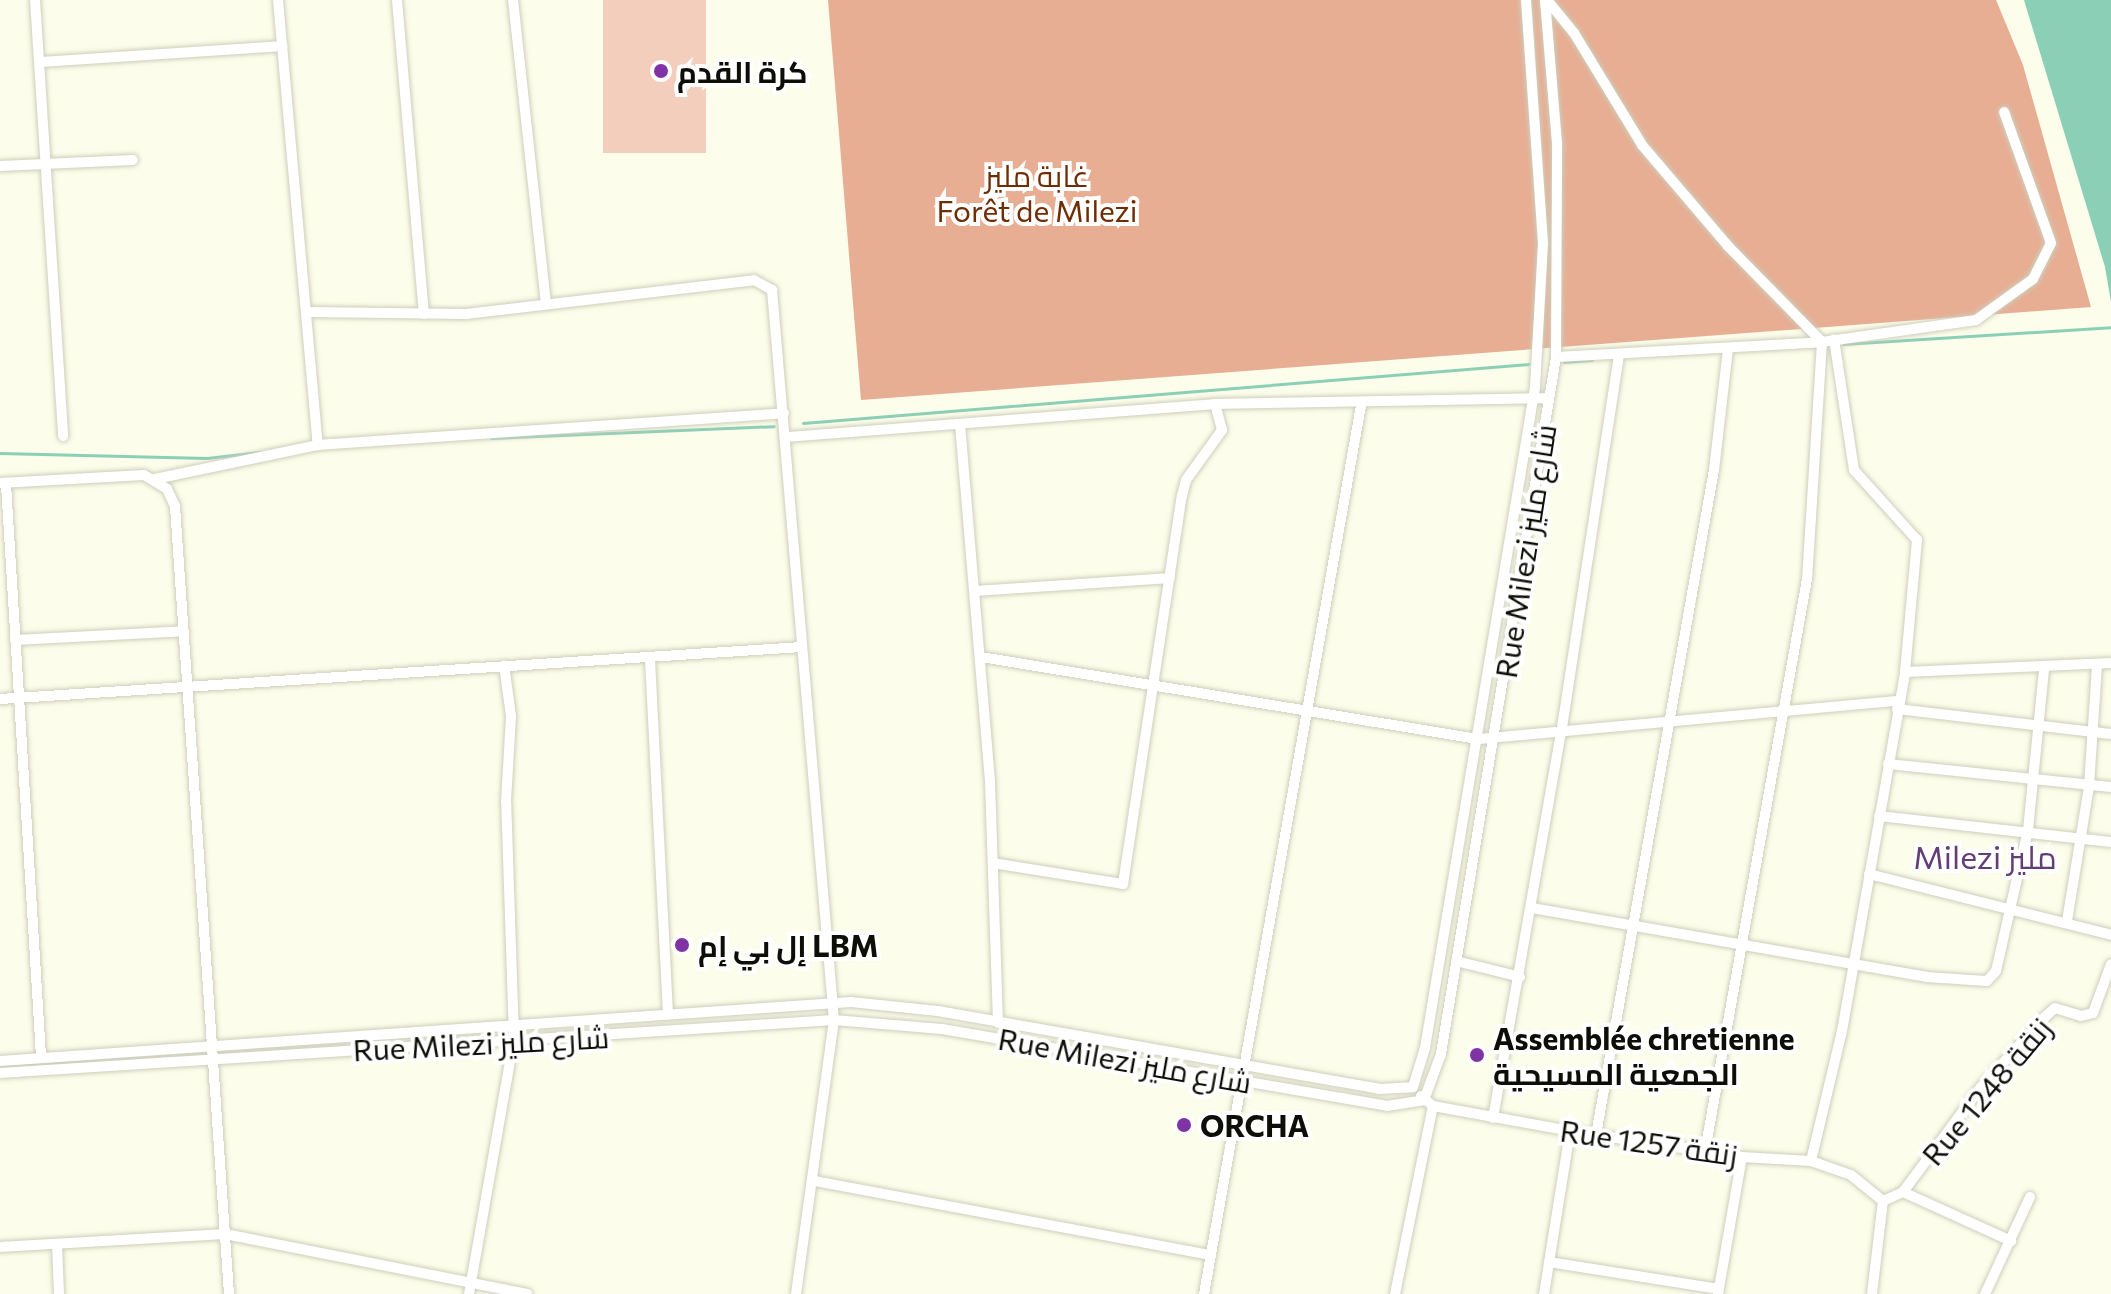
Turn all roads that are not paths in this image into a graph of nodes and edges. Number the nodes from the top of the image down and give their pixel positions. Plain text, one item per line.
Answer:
1 (35, 0) edge
2 (278, 0) edge
3 (397, 0) edge
4 (513, 0) edge
5 (1526, 0) edge
6 (1546, 0) edge
7 (282, 46) junction
8 (42, 62) junction
9 (2004, 112) dead end
10 (133, 160) dead end
11 (47, 164) junction
12 (0, 166) edge
13 (546, 302) junction
14 (308, 312) junction
15 (424, 314) junction
16 (1834, 340) junction
17 (1822, 342) junction
18 (1728, 349) junction
19 (1619, 354) junction
20 (1556, 357) junction
21 (1534, 398) junction
22 (1549, 398) junction
23 (1215, 404) junction
24 (1361, 405) junction
25 (784, 413) junction
26 (960, 424) junction
27 (63, 436) dead end
28 (787, 437) junction
29 (318, 445) junction
30 (155, 479) junction
31 (3, 483) edge
32 (1170, 578) junction
33 (976, 591) junction
34 (184, 631) junction
35 (15, 640) junction
36 (801, 647) junction
37 (981, 657) junction
38 (650, 659) junction
39 (2111, 663) edge
40 (504, 665) junction
41 (2097, 665) junction
42 (2044, 670) junction
43 (1905, 672) junction
44 (1154, 684) junction
45 (189, 688) junction
46 (18, 698) junction
47 (0, 699) edge
48 (1897, 705) junction
49 (1307, 712) junction
50 (1784, 714) junction
51 (1669, 725) junction
52 (2040, 728) junction
53 (2094, 733) junction
54 (1561, 734) junction
55 (2111, 734) edge
56 (1478, 739) junction
57 (1493, 739) junction
58 (1888, 764) junction
59 (2035, 782) junction
60 (2089, 786) junction
61 (2111, 787) edge
62 (1879, 816) junction
63 (2028, 830) junction
64 (2082, 836) junction
65 (2111, 842) edge
66 (993, 863) junction
67 (1869, 874) junction
68 (2012, 907) junction
69 (1532, 908) junction
70 (2067, 921) junction
71 (1636, 926) junction
72 (2111, 935) edge
73 (1743, 944) junction
74 (1456, 961) junction
75 (1853, 963) junction
76 (2111, 964) edge
77 (1520, 977) junction
78 (830, 1003) junction
79 (668, 1011) junction
80 (834, 1020) junction
81 (998, 1023) junction
82 (513, 1024) junction
83 (514, 1038) junction
84 (210, 1046) junction
85 (41, 1057) junction
86 (0, 1061) edge
87 (213, 1061) junction
88 (1248, 1067) junction
89 (0, 1073) edge
90 (1245, 1080) junction
91 (1413, 1087) junction
92 (1429, 1103) junction
93 (1493, 1118) junction
94 (1570, 1131) junction
95 (1596, 1135) junction
96 (1705, 1151) junction
97 (1742, 1157) junction
98 (1811, 1161) junction
99 (815, 1181) junction
100 (1903, 1192) junction
101 (2030, 1197) dead end
102 (1883, 1201) junction
103 (225, 1234) junction
104 (2011, 1241) junction
105 (57, 1244) junction
106 (0, 1247) edge
107 (1211, 1255) junction
108 (1549, 1262) junction
109 (470, 1288) edge
110 (1719, 1292) edge
111 (59, 1294) edge
112 (229, 1294) edge
113 (527, 1294) edge
114 (796, 1294) edge
115 (1204, 1294) edge
116 (1395, 1294) edge
117 (1544, 1294) edge
118 (1872, 1294) edge
119 (1985, 1294) edge

1 - 8 street
2 - 7 street
3 - 15 street
4 - 13 street
5 - 21 street, Rue Milezi شارع مليز
6 - 17 street
6 - 20 street, Rue Milezi شارع مليز
7 - 8 street
7 - 14 street
8 - 11 street
9 - 16 street
10 - 11 street
11 - 12 street
11 - 27 street
13 - 15 street
13 - 25 street
14 - 15 street
14 - 29 street
16 - 17 street
16 - 43 street
17 - 18 street
17 - 50 street
18 - 19 street
18 - 51 street
19 - 20 street
19 - 54 street
20 - 22 street, Rue Milezi شارع مليز
21 - 22 street
21 - 24 street
21 - 56 street, Rue Milezi شارع مليز
22 - 57 street, Rue Milezi شارع مليز
23 - 24 street
23 - 26 street
23 - 32 street
24 - 49 street
25 - 28 street
25 - 29 street
26 - 28 street
26 - 33 street
28 - 36 street
29 - 30 street
30 - 31 street
30 - 34 street
31 - 35 street
32 - 33 street
32 - 44 street
33 - 37 street
34 - 35 street
34 - 45 street
35 - 46 street
36 - 38 street
36 - 78 street
37 - 44 street
37 - 66 street
38 - 40 street
38 - 79 street
39 - 41 street
40 - 45 street
40 - 82 street
41 - 42 street
41 - 53 street
42 - 43 street
42 - 52 street
43 - 48 street
44 - 49 street
44 - 66 street
45 - 46 street
45 - 84 street
46 - 47 street
46 - 85 street
48 - 50 street
48 - 52 street
48 - 58 street
49 - 56 street
49 - 88 street
50 - 51 street
50 - 73 street
51 - 54 street
51 - 71 street
52 - 53 street
52 - 59 street
53 - 55 street
53 - 60 street
54 - 57 street
54 - 69 street
56 - 57 street
56 - 91 street, Rue Milezi شارع مليز
57 - 74 street, Rue Milezi شارع مليز
58 - 59 street
58 - 62 street
59 - 60 street
59 - 63 street
60 - 61 street
60 - 64 street
62 - 63 street
62 - 67 street
63 - 64 street
63 - 68 street
64 - 65 street
64 - 70 street
66 - 81 street
67 - 68 street
67 - 75 street
68 - 70 street
68 - 75 street
69 - 71 street
69 - 77 street
70 - 72 street
71 - 73 street
71 - 95 street
73 - 75 street
73 - 96 street
74 - 77 street
74 - 92 street, Rue Milezi شارع مليز
75 - 98 street
76 - 100 street, Rue 1248 زنقة
77 - 93 street
78 - 79 street, Rue Milezi شارع مليز
78 - 80 street
78 - 81 street, Rue Milezi شارع مليز
79 - 82 street, Rue Milezi شارع مليز
80 - 83 street, Rue Milezi شارع مليز
80 - 90 street, Rue Milezi شارع مليز
80 - 99 street
81 - 88 street, Rue Milezi شارع مليز
82 - 83 street
82 - 84 street, Rue Milezi شارع مليز
83 - 87 street, Rue Milezi شارع مليز
83 - 109 street
84 - 85 street, Rue Milezi شارع مليز
84 - 87 street
85 - 86 street, Rue Milezi شارع مليز
87 - 89 street, Rue Milezi شارع مليز
87 - 103 street
88 - 90 street
88 - 91 street, Rue Milezi شارع مليز
90 - 92 street, Rue Milezi شارع مليز
90 - 107 street
91 - 92 street
92 - 93 street, Rue 1257 زنقة
92 - 116 street
93 - 94 street, Rue 1257 زنقة
94 - 95 street, Rue 1257 زنقة
94 - 108 street
95 - 96 street, Rue 1257 زنقة
96 - 97 street, Rue 1257 زنقة
97 - 98 street, Rue 1257 زنقة
97 - 110 street
98 - 102 street, Rue 1257 زنقة
99 - 107 street
99 - 114 street
100 - 102 street, Rue 1248 زنقة
100 - 104 street
101 - 104 street
102 - 118 street
103 - 105 street
103 - 109 street
103 - 112 street
104 - 119 street
105 - 106 street
105 - 111 street
107 - 115 street
108 - 110 street
108 - 117 street
109 - 113 street

